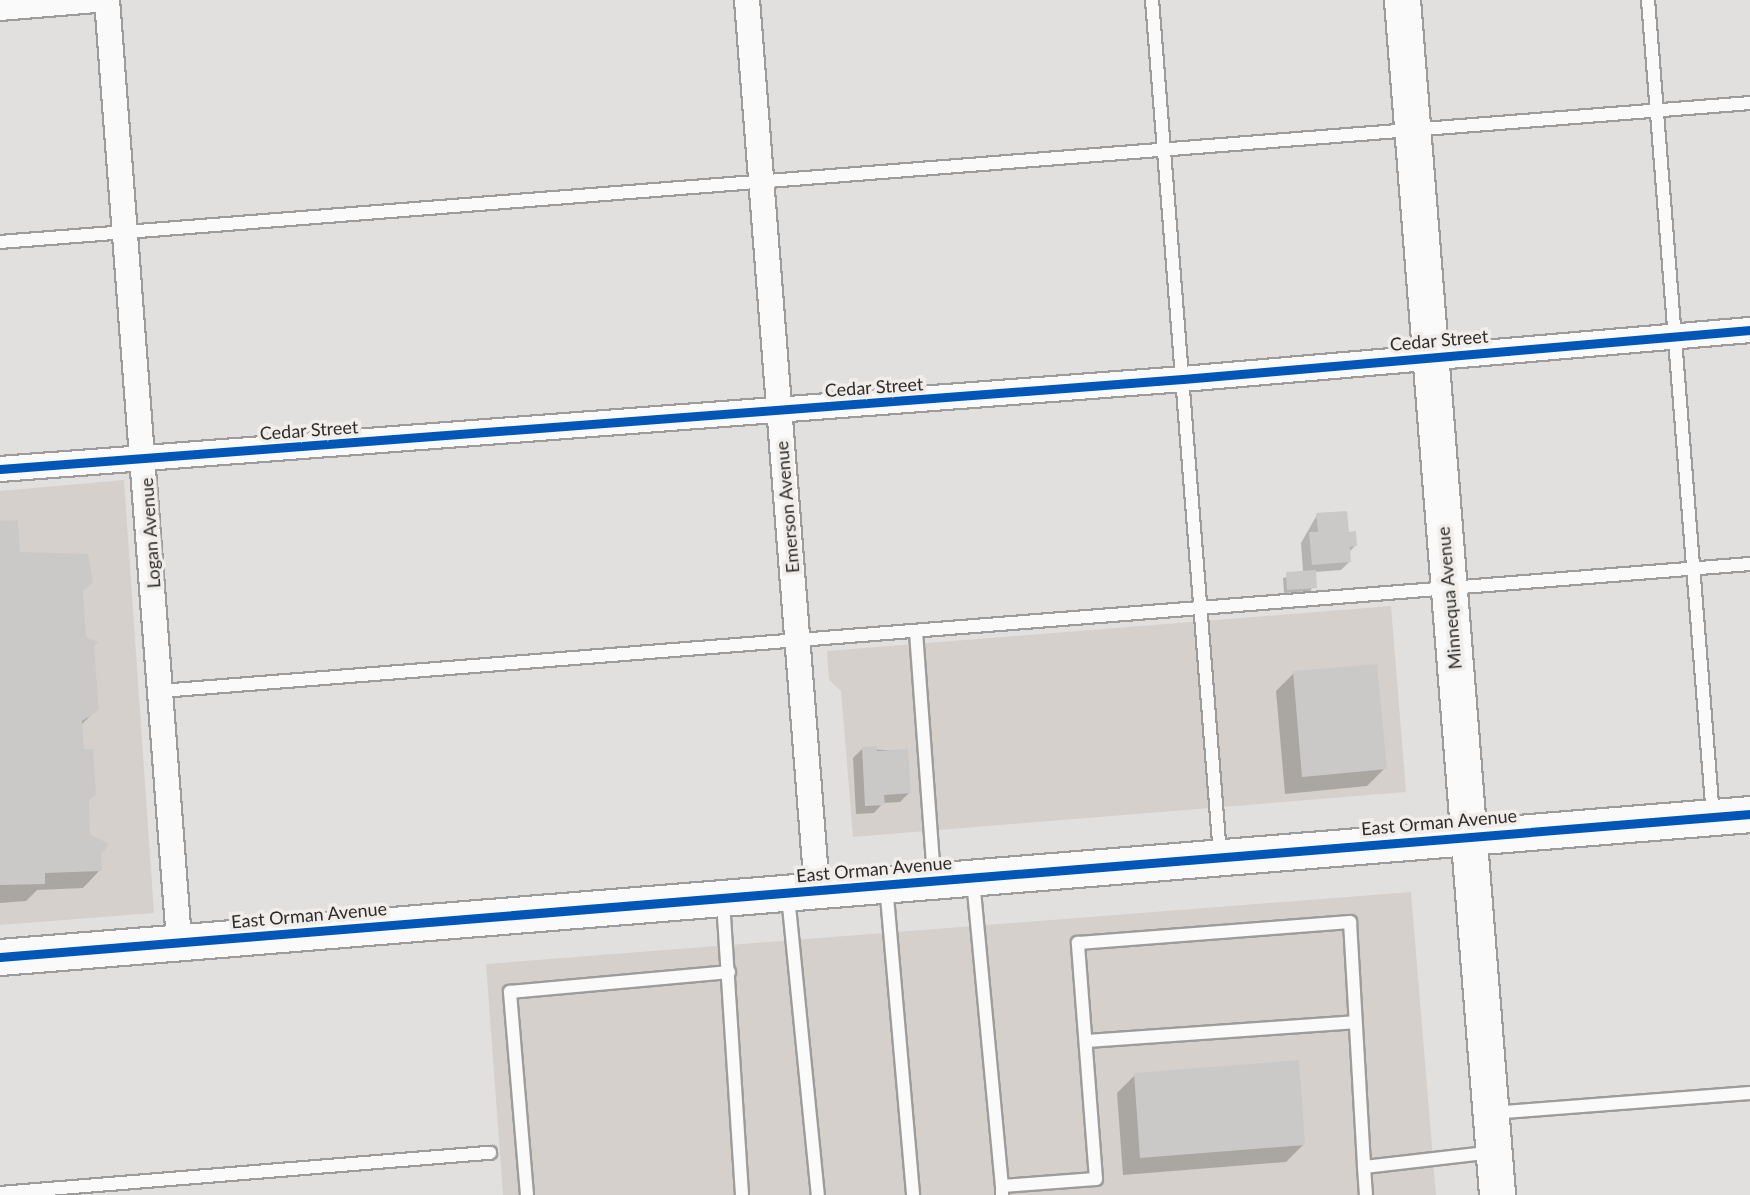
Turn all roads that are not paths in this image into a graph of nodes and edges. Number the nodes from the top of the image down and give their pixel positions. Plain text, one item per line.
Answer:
1 (96, 0) edge
2 (107, 0) edge
3 (747, 0) edge
4 (1152, 0) edge
5 (1402, 0) edge
6 (1648, 0) edge
7 (0, 8) edge
8 (1750, 103) edge
9 (1658, 111) junction
10 (1411, 131) junction
11 (1165, 150) junction
12 (761, 180) junction
13 (126, 231) junction
14 (0, 242) edge
15 (1750, 330) edge
16 (1676, 336) junction
17 (1429, 357) junction
18 (1183, 379) junction
19 (779, 410) junction
20 (145, 458) junction
21 (0, 469) edge
22 (1750, 564) edge
23 (1693, 568) junction
24 (1448, 587) junction
25 (1202, 608) junction
26 (916, 632) junction
27 (798, 642) junction
28 (161, 691) junction
29 (1750, 814) edge
30 (1713, 817) junction
31 (1467, 836) junction
32 (1220, 855) junction
33 (973, 876) junction
34 (934, 880) junction
35 (886, 884) junction
36 (802, 891) junction
37 (723, 897) junction
38 (179, 941) junction
39 (0, 957) edge
40 (729, 972) junction
41 (1355, 1022) junction
42 (1086, 1041) junction
43 (1750, 1093) edge
44 (1490, 1113) junction
45 (1493, 1152) junction
46 (490, 1153) dead end
47 (1364, 1167) junction
48 (1002, 1191) edge
49 (0, 1193) edge
50 (527, 1195) edge
51 (743, 1195) edge
52 (818, 1195) edge
53 (913, 1195) edge
54 (1366, 1195) edge
55 (1497, 1195) edge

1 - 7 street
2 - 13 street, Logan Avenue
3 - 12 street, Emerson Avenue
4 - 11 lane
5 - 10 street, Minnequa Avenue
6 - 9 lane
8 - 9 lane
9 - 10 lane
9 - 16 lane
10 - 11 lane
10 - 17 street, Minnequa Avenue
11 - 12 lane
11 - 18 lane
12 - 13 lane
12 - 19 street, Emerson Avenue
13 - 14 lane
13 - 20 street, Logan Avenue
15 - 16 street, Cedar Street
16 - 17 street, Cedar Street
16 - 23 lane
17 - 18 street, Cedar Street
17 - 24 street, Minnequa Avenue
18 - 19 street, Cedar Street
18 - 25 lane
19 - 20 street, Cedar Street
19 - 27 street, Emerson Avenue
20 - 21 street, Cedar Street
20 - 28 street, Logan Avenue
22 - 23 lane
23 - 24 lane
23 - 30 lane
24 - 25 lane
24 - 31 street, Minnequa Avenue
25 - 26 lane
25 - 32 lane
26 - 27 lane
26 - 34 lane
27 - 28 lane
27 - 36 street, Emerson Avenue
28 - 38 street, Logan Avenue
29 - 30 street, East Orman Avenue
30 - 31 street, East Orman Avenue
31 - 32 street, East Orman Avenue
31 - 44 street, Minnequa Avenue
32 - 33 street, East Orman Avenue
33 - 34 street, East Orman Avenue
33 - 48 lane
34 - 35 street, East Orman Avenue
35 - 36 street, East Orman Avenue
35 - 53 lane
36 - 37 street, East Orman Avenue
36 - 52 lane
37 - 38 street, East Orman Avenue
37 - 40 lane
38 - 39 street, East Orman Avenue
40 - 50 lane
40 - 51 lane
41 - 42 lane
41 - 42 lane
41 - 47 lane
42 - 48 lane
43 - 44 lane
44 - 45 street, Minnequa Avenue
45 - 47 lane
45 - 55 street, Minnequa Avenue
46 - 49 lane
47 - 54 lane

